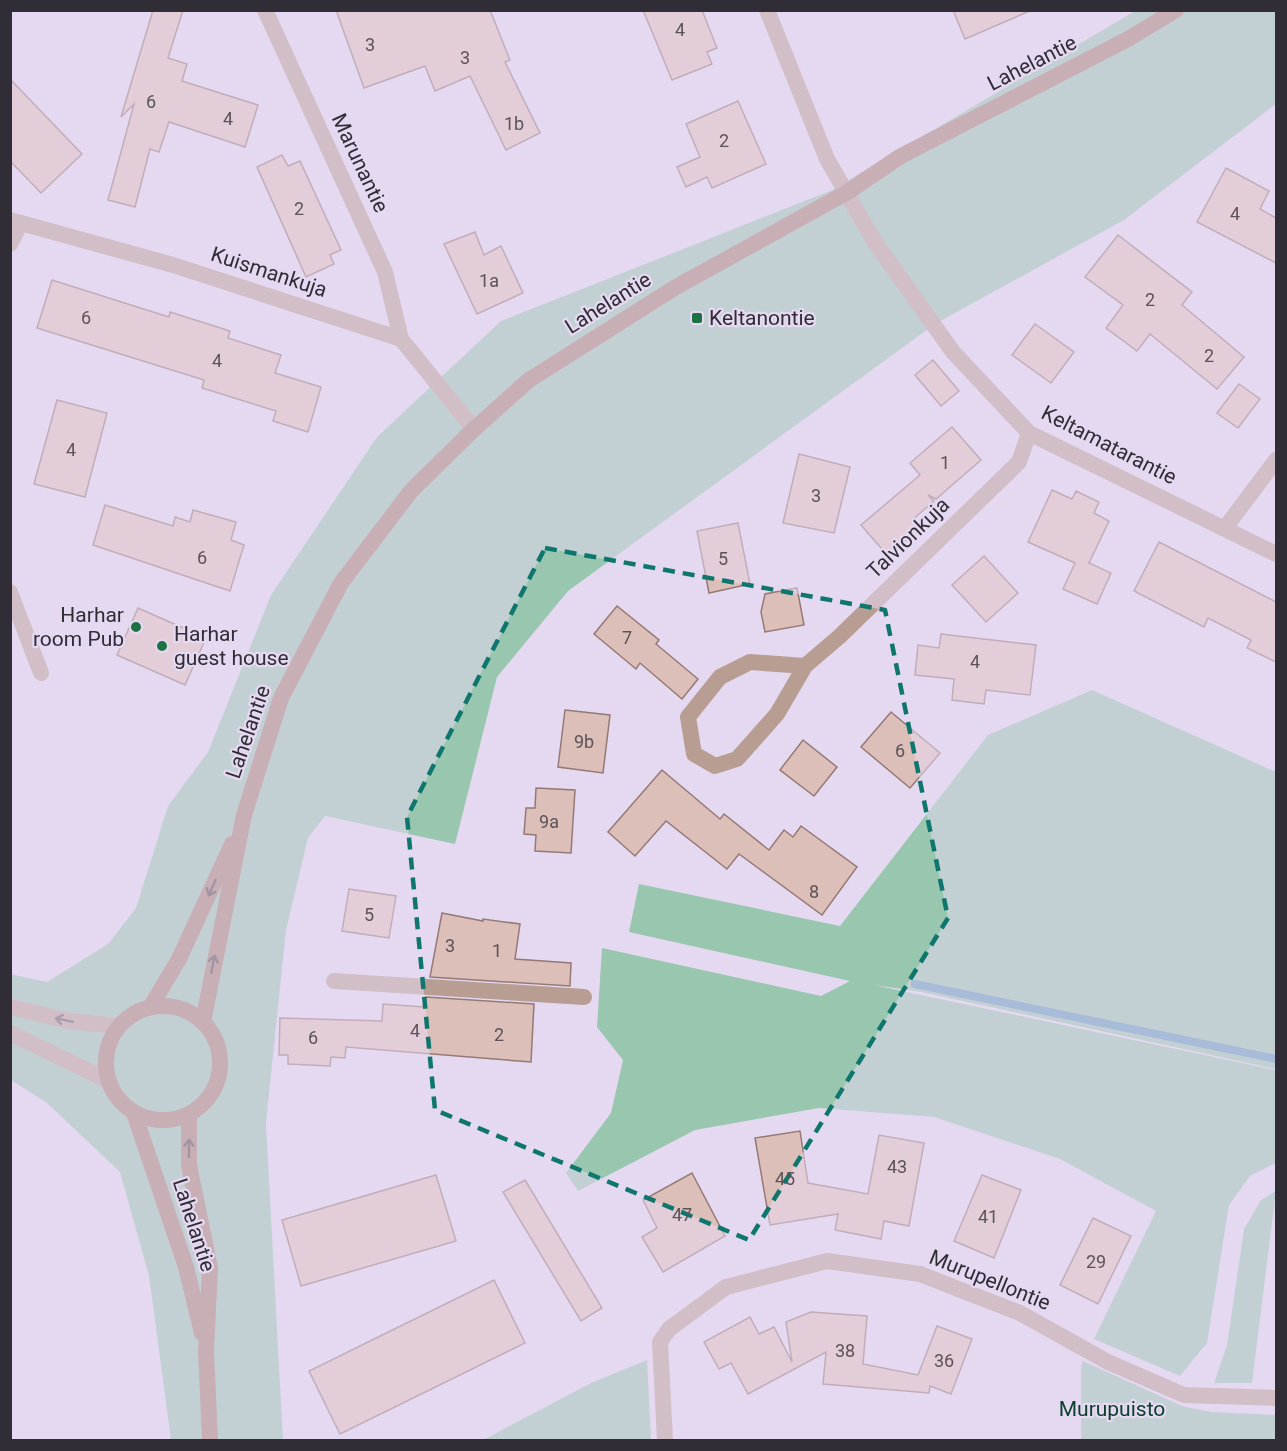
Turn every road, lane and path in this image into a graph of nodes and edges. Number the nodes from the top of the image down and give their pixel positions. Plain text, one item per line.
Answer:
1 (265, 10) edge
2 (767, 10) edge
3 (1176, 10) edge
4 (846, 193) junction
5 (16, 222) edge
6 (10, 244) edge
7 (401, 339) junction
8 (474, 429) junction
9 (1029, 433) junction
10 (1276, 460) edge
11 (1225, 528) junction
12 (1276, 554) edge
13 (10, 592) edge
14 (805, 666) junction
15 (40, 673) dead end
16 (244, 815) junction
17 (334, 981) dead end
18 (584, 997) dead end
19 (151, 1006) junction
20 (10, 1007) edge
21 (203, 1022) junction
22 (118, 1026) junction
23 (10, 1033) edge
24 (107, 1080) junction
25 (134, 1113) junction
26 (189, 1115) junction
27 (206, 1352) junction
28 (1276, 1398) edge
29 (210, 1440) edge
30 (665, 1440) edge

1 - 7 street, Marunantie
2 - 4 street
3 - 4 main road, Lahelantie
4 - 8 main road, Lahelantie
4 - 9 street, Keltamatarantie
5 - 6 street
5 - 7 street, Kuismankuja
7 - 8 street
8 - 16 main road, Lahelantie
9 - 11 street, Keltamatarantie
9 - 14 street, Talvionkuja
10 - 11 street
11 - 12 street, Keltamatarantie
13 - 15 street
14 - 14 street, Talvionkuja
16 -> 19 main road, Lahelantie
21 -> 16 main road, Lahelantie
17 - 18 street
19 - 21 main road
19 - 22 main road
22 -> 20 street
21 - 26 main road
22 - 24 main road
23 - 24 street
24 - 25 main road
25 - 26 main road
25 - 27 main road, Lahelantie
27 -> 26 main road, Lahelantie
27 - 29 main road, Lahelantie
28 - 30 street, Murupellontie

